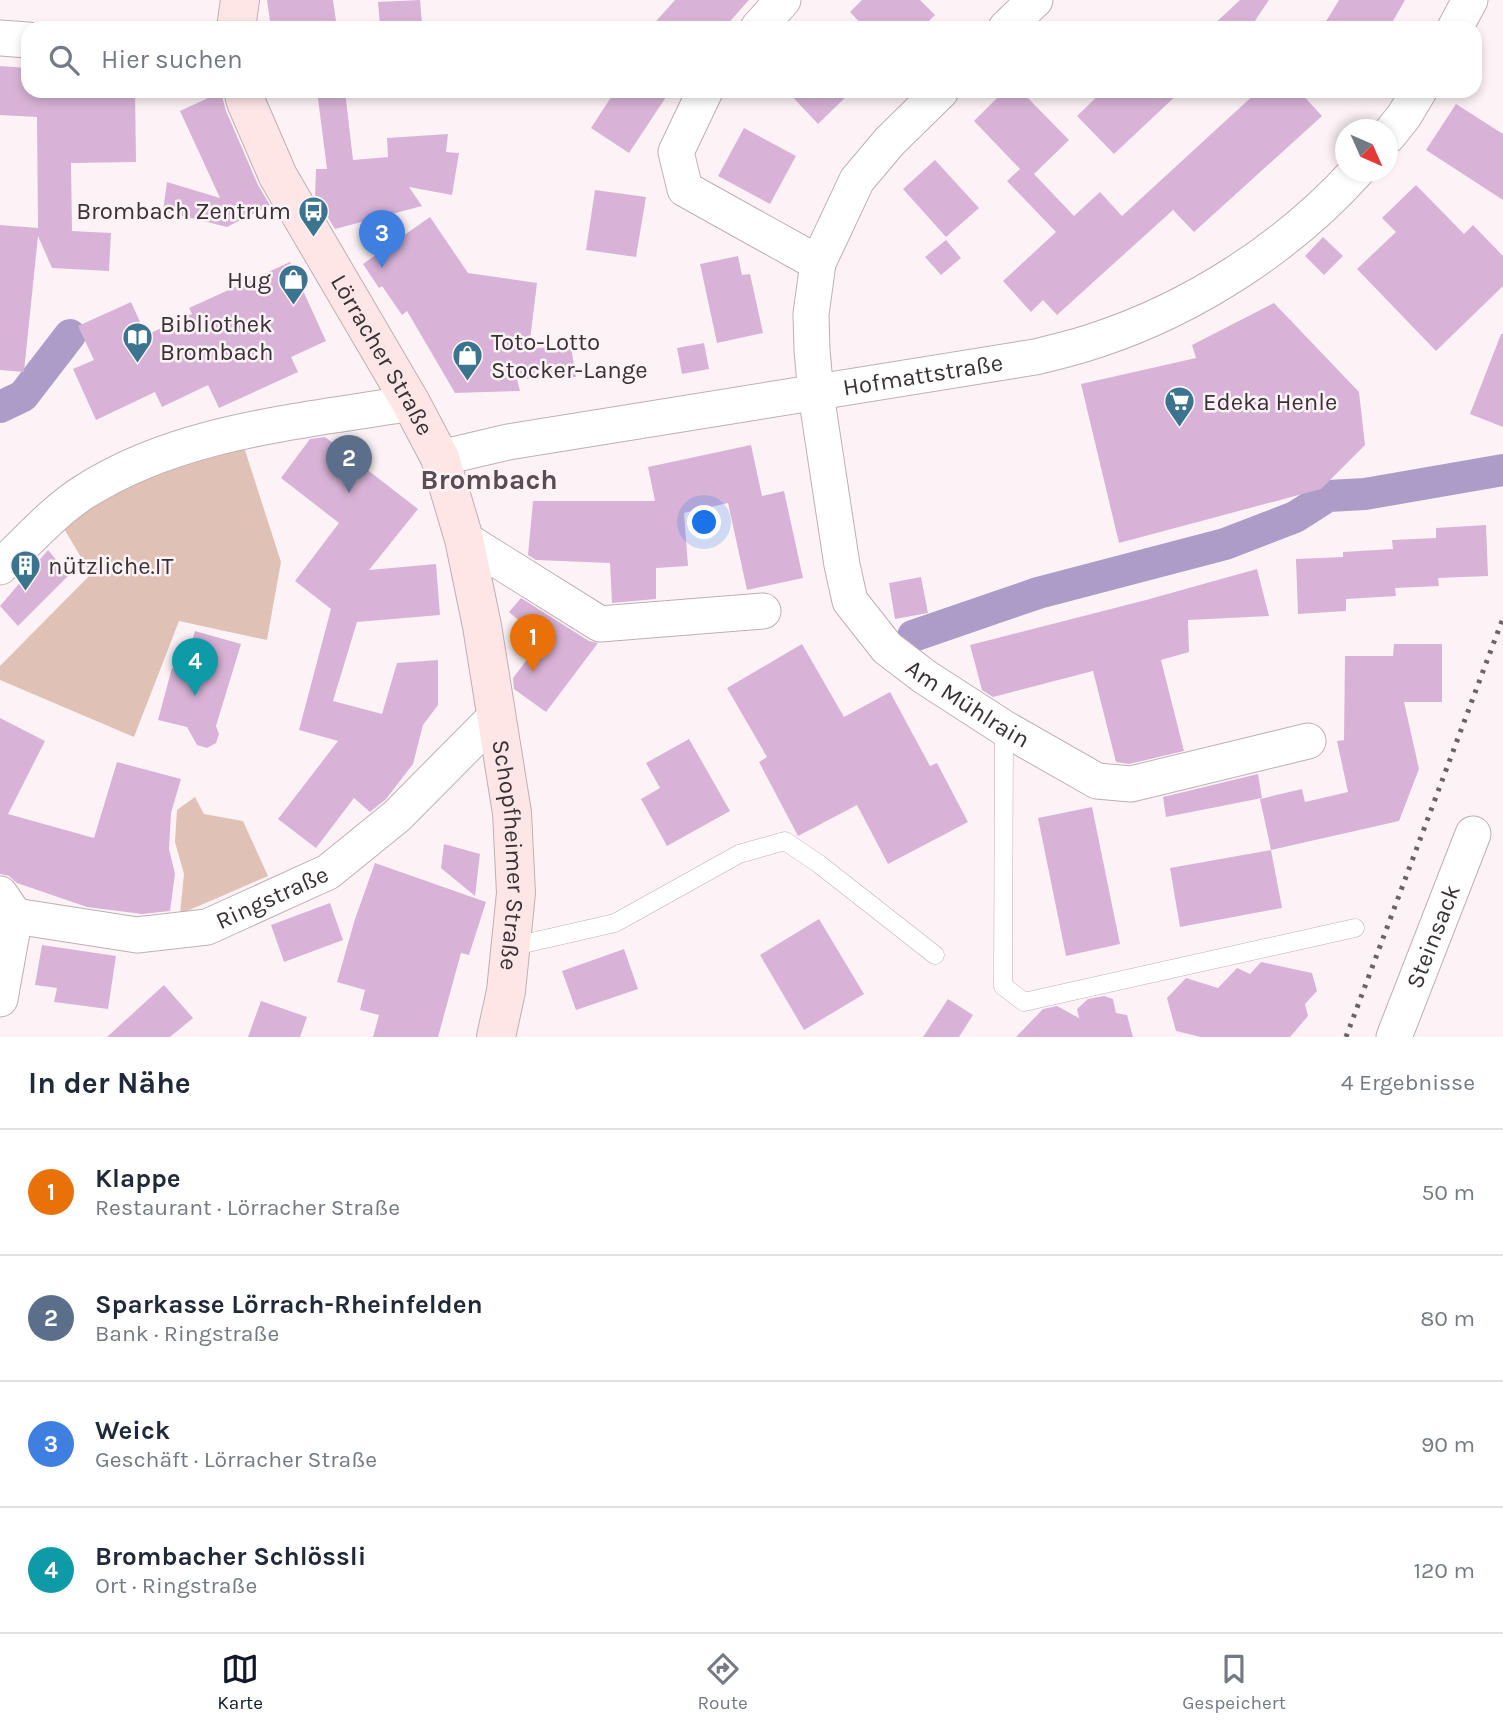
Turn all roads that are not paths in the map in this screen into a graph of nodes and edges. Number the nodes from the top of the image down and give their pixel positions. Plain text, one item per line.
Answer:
1 (240, 0) edge
2 (783, 0) edge
3 (1035, 0) edge
4 (1470, 0) edge
5 (237, 21) edge
6 (764, 21) edge
7 (1013, 21) edge
8 (1459, 21) edge
9 (0, 38) edge
10 (21, 40) edge
11 (245, 98) edge
12 (702, 98) edge
13 (934, 98) edge
14 (1415, 98) edge
15 (1398, 123) edge
16 (1345, 182) edge
17 (818, 263) junction
18 (816, 394) junction
19 (411, 403) junction
20 (440, 458) junction
21 (464, 539) junction
22 (0, 567) edge
23 (763, 611) dead end
24 (497, 715) junction
25 (1004, 728) junction
26 (1308, 741) dead end
27 (1473, 834) dead end
28 (8, 905) edge
29 (1355, 928) dead end
30 (510, 947) junction
31 (935, 955) dead end
32 (0, 999) edge
33 (496, 1037) edge
34 (1394, 1037) edge

1 - 5 main road
2 - 6 street
3 - 7 street
4 - 8 street
9 - 10 street
11 - 19 main road, Lörracher Straße
12 - 17 street
13 - 17 street, Am Mühlrain
14 - 15 street
16 - 18 street, Hofmattstraße
17 - 18 street, Am Mühlrain
18 - 20 street, Hofmattstraße
18 - 25 street, Am Mühlrain
19 - 20 main road, Lörracher Straße
19 - 22 street
20 - 21 main road, Lörracher Straße
21 - 23 street
21 - 24 main road, Lörracher Straße
24 - 28 street, Ringstraße
24 - 30 main road, Schopfheimer Straße
25 - 26 street, Am Mühlrain
25 - 29 lane
27 - 34 street, Steinsack
28 - 32 street
30 - 31 lane
30 - 33 main road, Schopfheimer Straße

